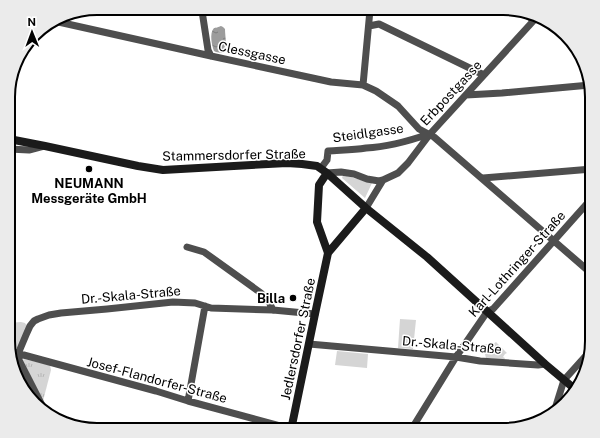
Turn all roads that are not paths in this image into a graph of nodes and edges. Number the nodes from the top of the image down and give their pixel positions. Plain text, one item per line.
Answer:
1 (203, 15) edge
2 (370, 15) edge
3 (534, 21) edge
4 (62, 23) edge
5 (369, 26) junction
6 (211, 56) junction
7 (484, 75) junction
8 (363, 85) junction
9 (584, 86) edge
10 (466, 95) junction
11 (430, 134) junction
12 (15, 140) edge
13 (45, 146) junction
14 (15, 149) edge
15 (324, 170) junction
16 (585, 170) edge
17 (483, 178) junction
18 (383, 180) junction
19 (585, 206) edge
20 (366, 208) junction
21 (554, 240) junction
22 (187, 247) dead end
23 (328, 253) junction
24 (585, 268) edge
25 (205, 306) junction
26 (273, 310) junction
27 (487, 312) junction
28 (315, 314) junction
29 (309, 344) junction
30 (18, 354) junction
31 (456, 357) junction
32 (583, 359) edge
33 (545, 364) junction
34 (564, 380) junction
35 (571, 386) edge
36 (38, 398) edge
37 (188, 401) junction
38 (557, 403) edge
39 (269, 423) edge
40 (292, 423) edge
41 (415, 423) edge

1 - 6 street
2 - 5 street
3 - 7 street, Erbpostgasse
4 - 6 street, Clessgasse
5 - 7 street
5 - 8 street
6 - 8 street, Clessgasse
7 - 10 street, Erbpostgasse
8 - 11 street, Clessgasse
9 - 10 street
10 - 11 street, Erbpostgasse
11 - 15 street, Steidlgasse
11 - 17 street, Clessgasse
11 - 18 street, Erbpostgasse
12 - 13 main road, Stammersdorfer Straße
13 - 14 street, Stammersdorfer Straße
13 - 15 main road, Stammersdorfer Straße
15 - 18 street
15 - 20 main road
15 - 23 main road
16 - 17 street
17 - 21 street, Clessgasse
18 - 20 street
19 - 21 street, Karl-Lothringer-Straße
20 - 23 main road
20 - 27 main road
21 - 24 street, Clessgasse
21 - 27 street, Karl-Lothringer-Straße
22 - 26 street
23 - 28 main road, Jedlersdorfer Straße
25 - 26 street, Dr.-Skala-Straße
25 - 30 street, Dr.-Skala-Straße
25 - 37 street
26 - 28 street, Dr.-Skala-Straße
27 - 31 street, Karl-Lothringer-Straße
27 - 33 main road
28 - 29 main road, Jedlersdorfer Straße
29 - 31 street, Dr.-Skala-Straße
29 - 40 main road, Jedlersdorfer Straße
30 - 36 street
30 - 37 street, Josef-Flandorfer-Straße
31 - 33 street, Dr.-Skala-Straße
31 - 41 street, Karl-Lothringer-Straße
32 - 34 street
33 - 34 main road
34 - 35 main road
34 - 38 street
37 - 39 street, Josef-Flandorfer-Straße

